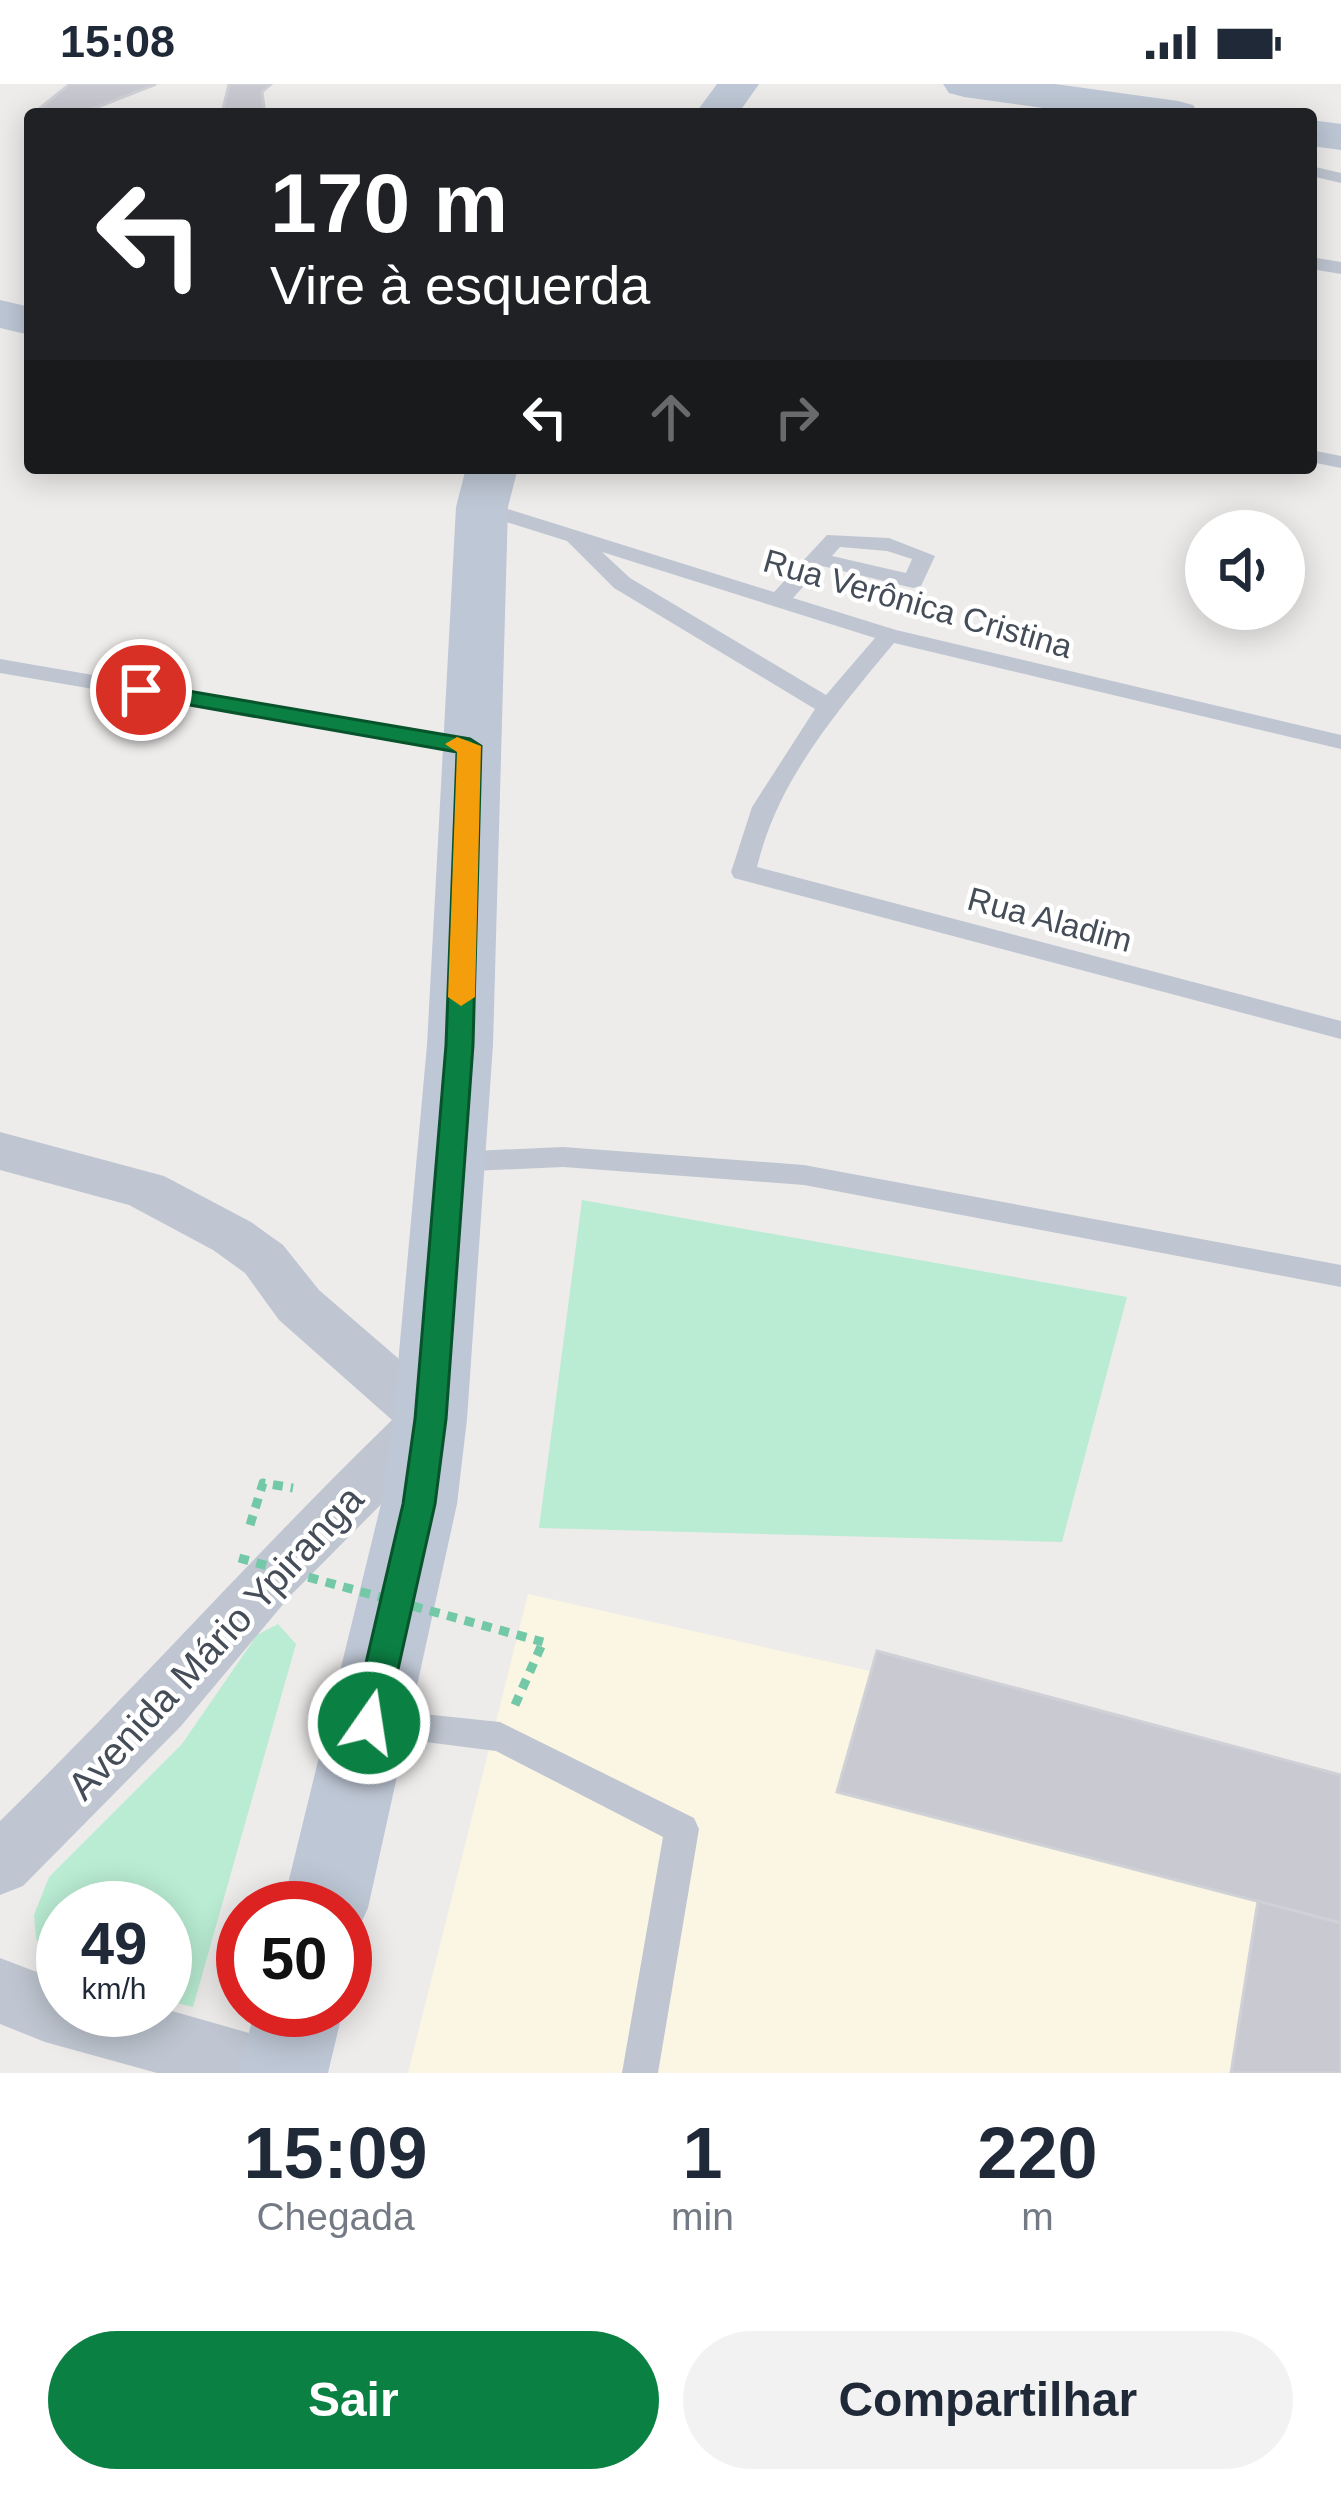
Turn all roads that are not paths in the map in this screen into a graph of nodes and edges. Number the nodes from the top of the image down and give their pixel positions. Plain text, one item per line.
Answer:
1 (964, 84) edge
2 (1135, 108) edge
3 (487, 488) edge
4 (573, 536) junction
5 (819, 560) dead end
6 (779, 599) junction
7 (889, 635) junction
8 (0, 666) edge
9 (829, 707) junction
10 (1341, 742) edge
11 (470, 746) junction
12 (1341, 1030) edge
13 (0, 1150) edge
14 (450, 1162) junction
15 (1341, 1276) edge
16 (430, 1419) junction
17 (369, 1723) junction
18 (0, 1865) edge
19 (331, 1881) edge
20 (0, 1990) edge
21 (291, 2037) edge
22 (281, 2073) edge
23 (640, 2073) edge

1 - 2 main road
3 - 4 lane, Rua Verônica Cristina
3 - 11 main road
4 - 6 lane, Rua Verônica Cristina
4 - 9 lane
5 - 6 lane
6 - 7 lane, Rua Verônica Cristina
7 - 9 lane
7 - 10 lane, Rua Verônica Cristina
8 - 11 lane
9 - 12 lane, Rua Aladim
11 - 14 main road
13 - 16 street
14 - 15 lane
14 - 16 main road
16 - 17 main road
16 - 18 street, Avenida Mário Ypiranga
17 - 19 main road
17 - 23 lane
20 - 22 street
21 - 22 main road

